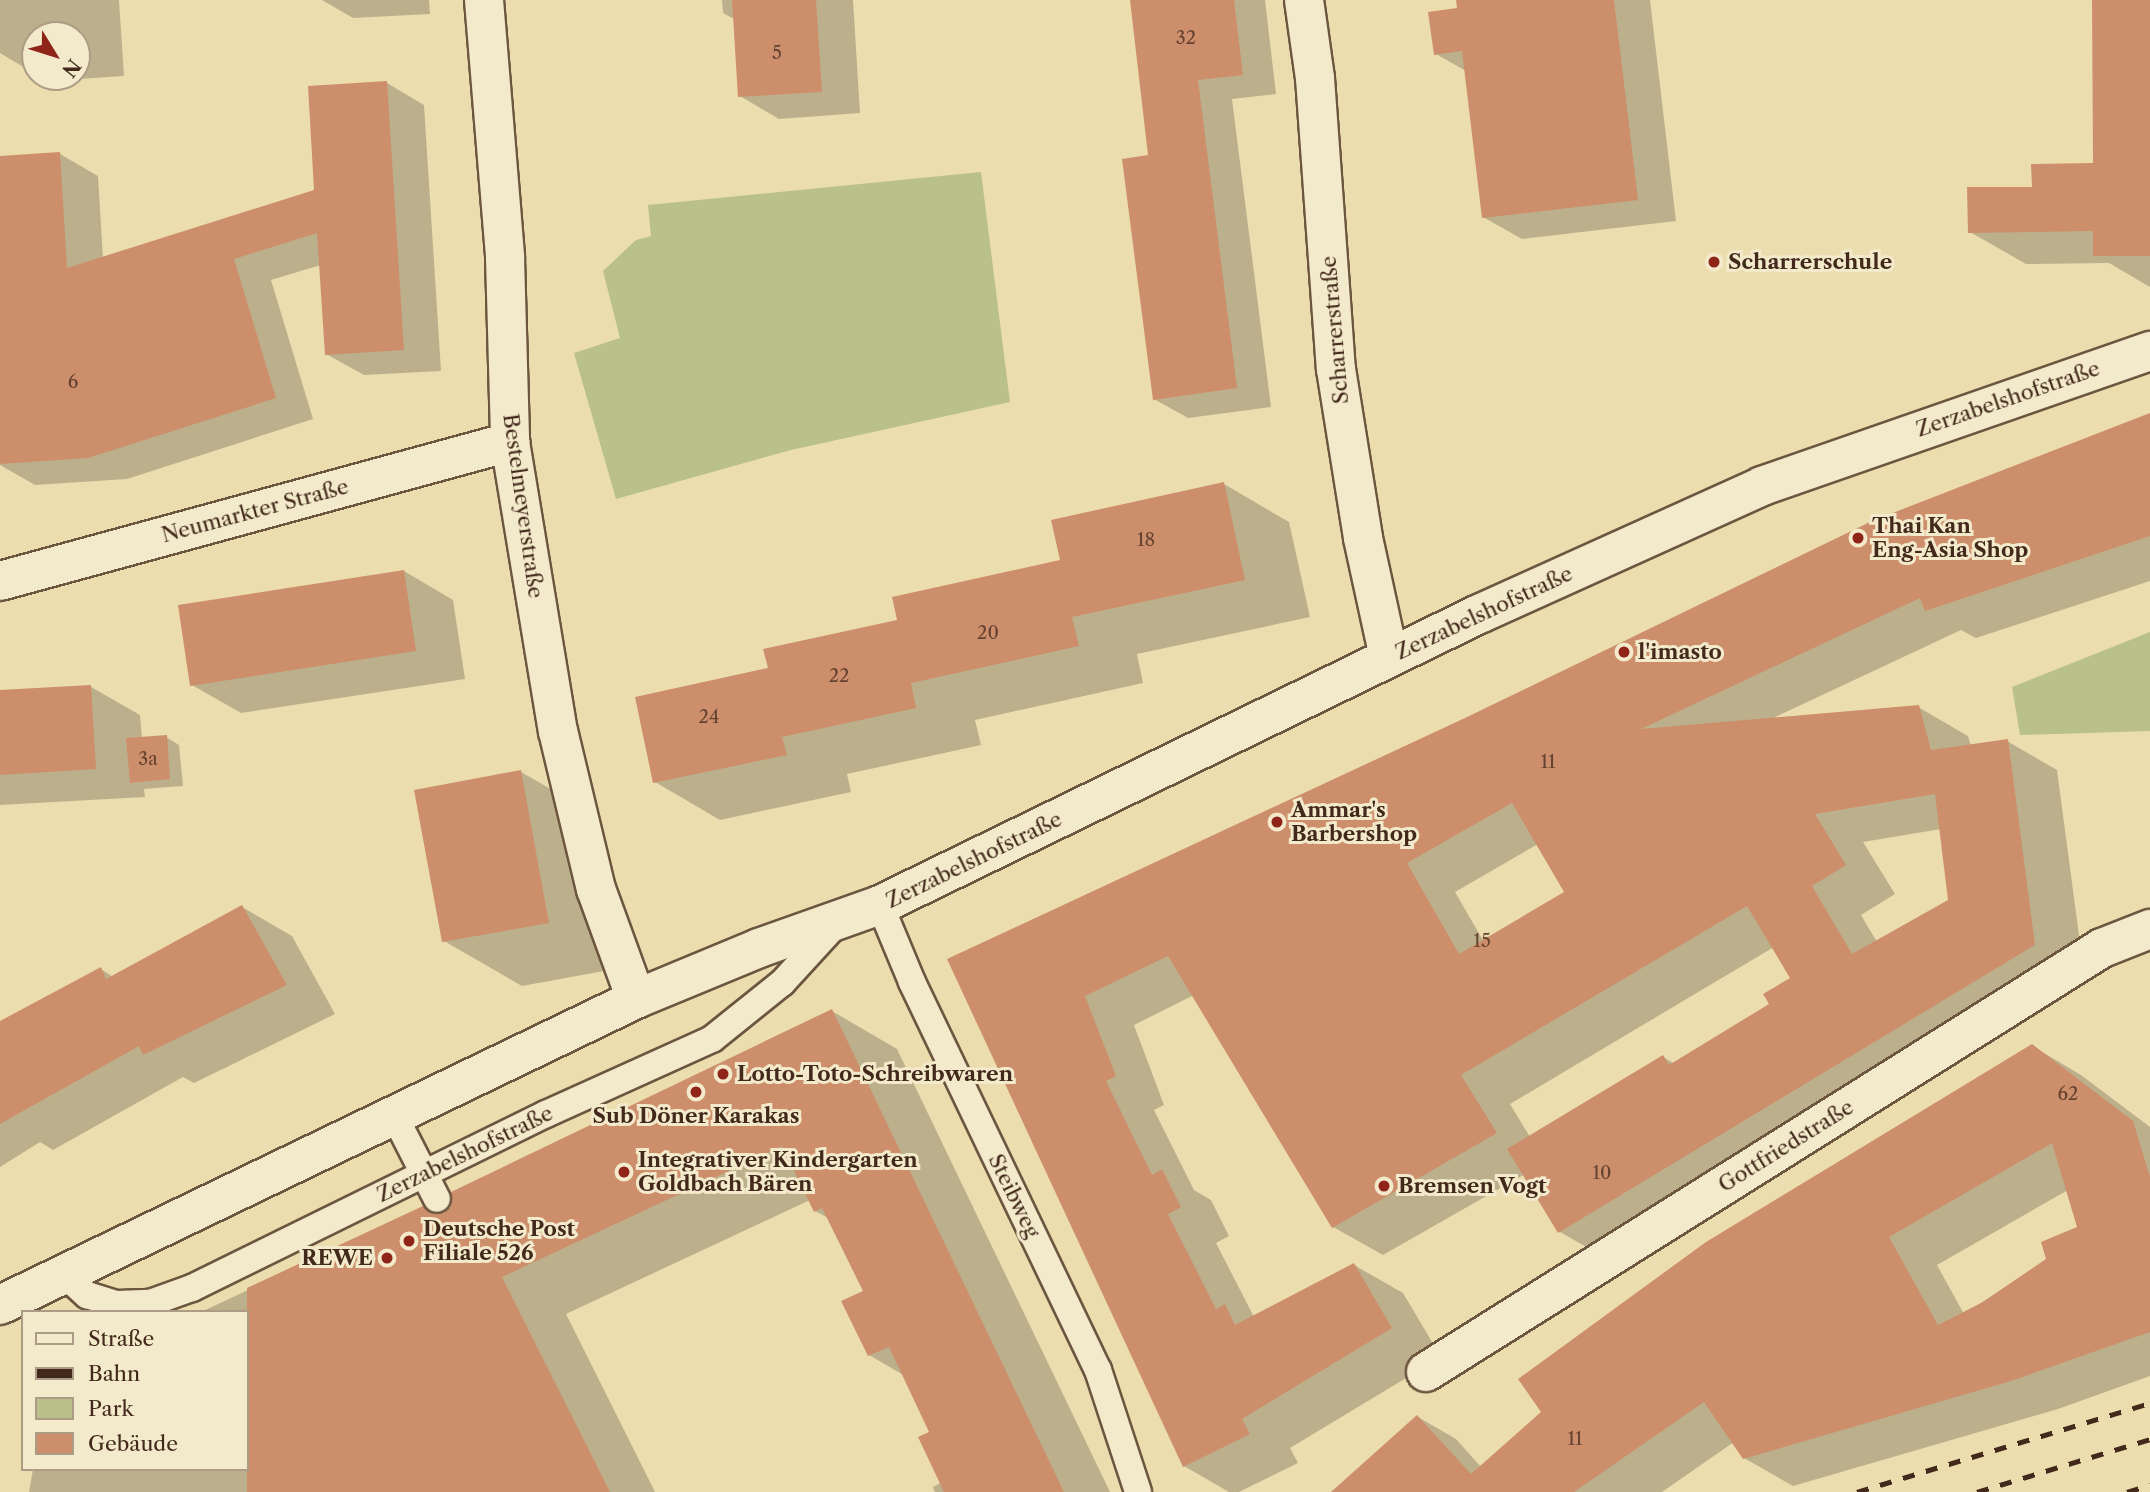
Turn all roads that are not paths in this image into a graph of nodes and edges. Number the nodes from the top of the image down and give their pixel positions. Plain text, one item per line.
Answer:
1 (484, 0) edge
2 (1304, 0) edge
3 (2150, 351) edge
4 (510, 442) junction
5 (0, 581) edge
6 (1389, 657) junction
7 (880, 905) junction
8 (838, 922) junction
9 (2150, 929) edge
10 (636, 999) junction
11 (394, 1115) junction
12 (424, 1175) junction
13 (437, 1199) dead end
14 (63, 1273) junction
15 (0, 1305) edge
16 (1426, 1372) dead end
17 (1138, 1492) edge

1 - 4 street, Bestelmeyerstraße
2 - 6 street, Scharrerstraße
3 - 6 street, Zerzabelshofstraße
4 - 5 street, Neumarkter Straße
4 - 10 street, Bestelmeyerstraße
6 - 7 street, Zerzabelshofstraße
7 - 8 street, Zerzabelshofstraße
7 - 17 lane, Steibweg
8 - 10 street, Zerzabelshofstraße
8 - 12 lane, Zerzabelshofstraße
9 - 16 street, Gottfriedstraße
10 - 11 street, Zerzabelshofstraße
11 - 12 lane
11 - 14 street, Zerzabelshofstraße
12 - 13 lane
12 - 14 lane, Zerzabelshofstraße
14 - 15 street, Zerzabelshofstraße

